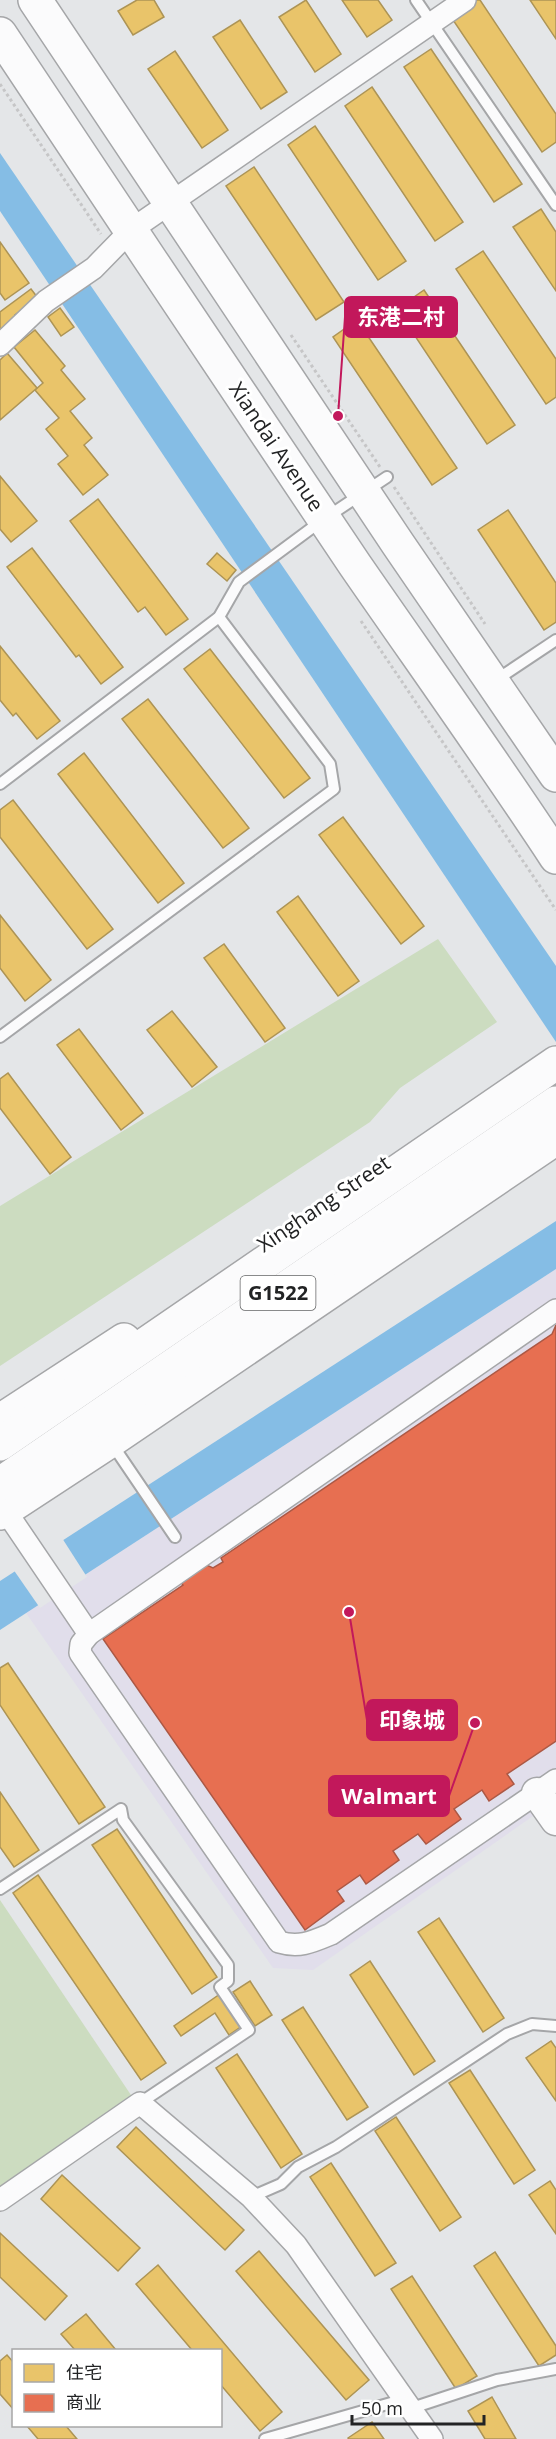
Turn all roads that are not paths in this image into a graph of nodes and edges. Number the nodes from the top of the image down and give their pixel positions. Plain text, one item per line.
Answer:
1 (35, 0) edge
2 (416, 0) edge
3 (465, 0) edge
4 (432, 22) junction
5 (0, 34) edge
6 (170, 203) junction
7 (556, 205) edge
8 (131, 231) junction
9 (0, 345) edge
10 (375, 484) junction
11 (324, 519) junction
12 (219, 617) junction
13 (556, 640) edge
14 (493, 682) junction
15 (556, 775) edge
16 (0, 784) edge
17 (556, 857) edge
18 (0, 1037) edge
19 (555, 1052) edge
20 (556, 1103) edge
21 (555, 1141) edge
22 (556, 1310) edge
23 (0, 1421) edge
24 (110, 1441) junction
25 (0, 1444) edge
26 (6, 1510) edge
27 (172, 1533) dead end
28 (89, 1634) junction
29 (547, 1786) edge
30 (556, 1820) edge
31 (0, 1889) edge
32 (556, 2026) edge
33 (140, 2103) junction
34 (251, 2197) junction
35 (0, 2200) edge
36 (556, 2369) edge
37 (409, 2404) junction
38 (265, 2439) edge
39 (432, 2439) edge

1 - 6 main road
2 - 4 lane
3 - 4 street
4 - 6 street
4 - 7 lane
5 - 8 main road, Xiandai Avenue
6 - 8 street
6 - 10 main road
8 - 9 street
8 - 11 main road, Xiandai Avenue
10 - 11 lane
10 - 14 main road
11 - 12 lane
11 - 17 main road, Xiandai Avenue
12 - 16 lane
12 - 18 lane
13 - 14 lane
14 - 15 main road
19 - 23 main road, Xinghang Street
19 - 25 main road, G1522
20 - 26 main road, G1522
21 - 24 main road
22 - 28 street
24 - 26 main road
24 - 27 lane
26 - 28 street
28 - 29 street
29 - 30 street
31 - 33 lane
32 - 34 lane
33 - 34 street
33 - 35 street
34 - 37 street
36 - 37 lane
37 - 38 lane
37 - 39 street

